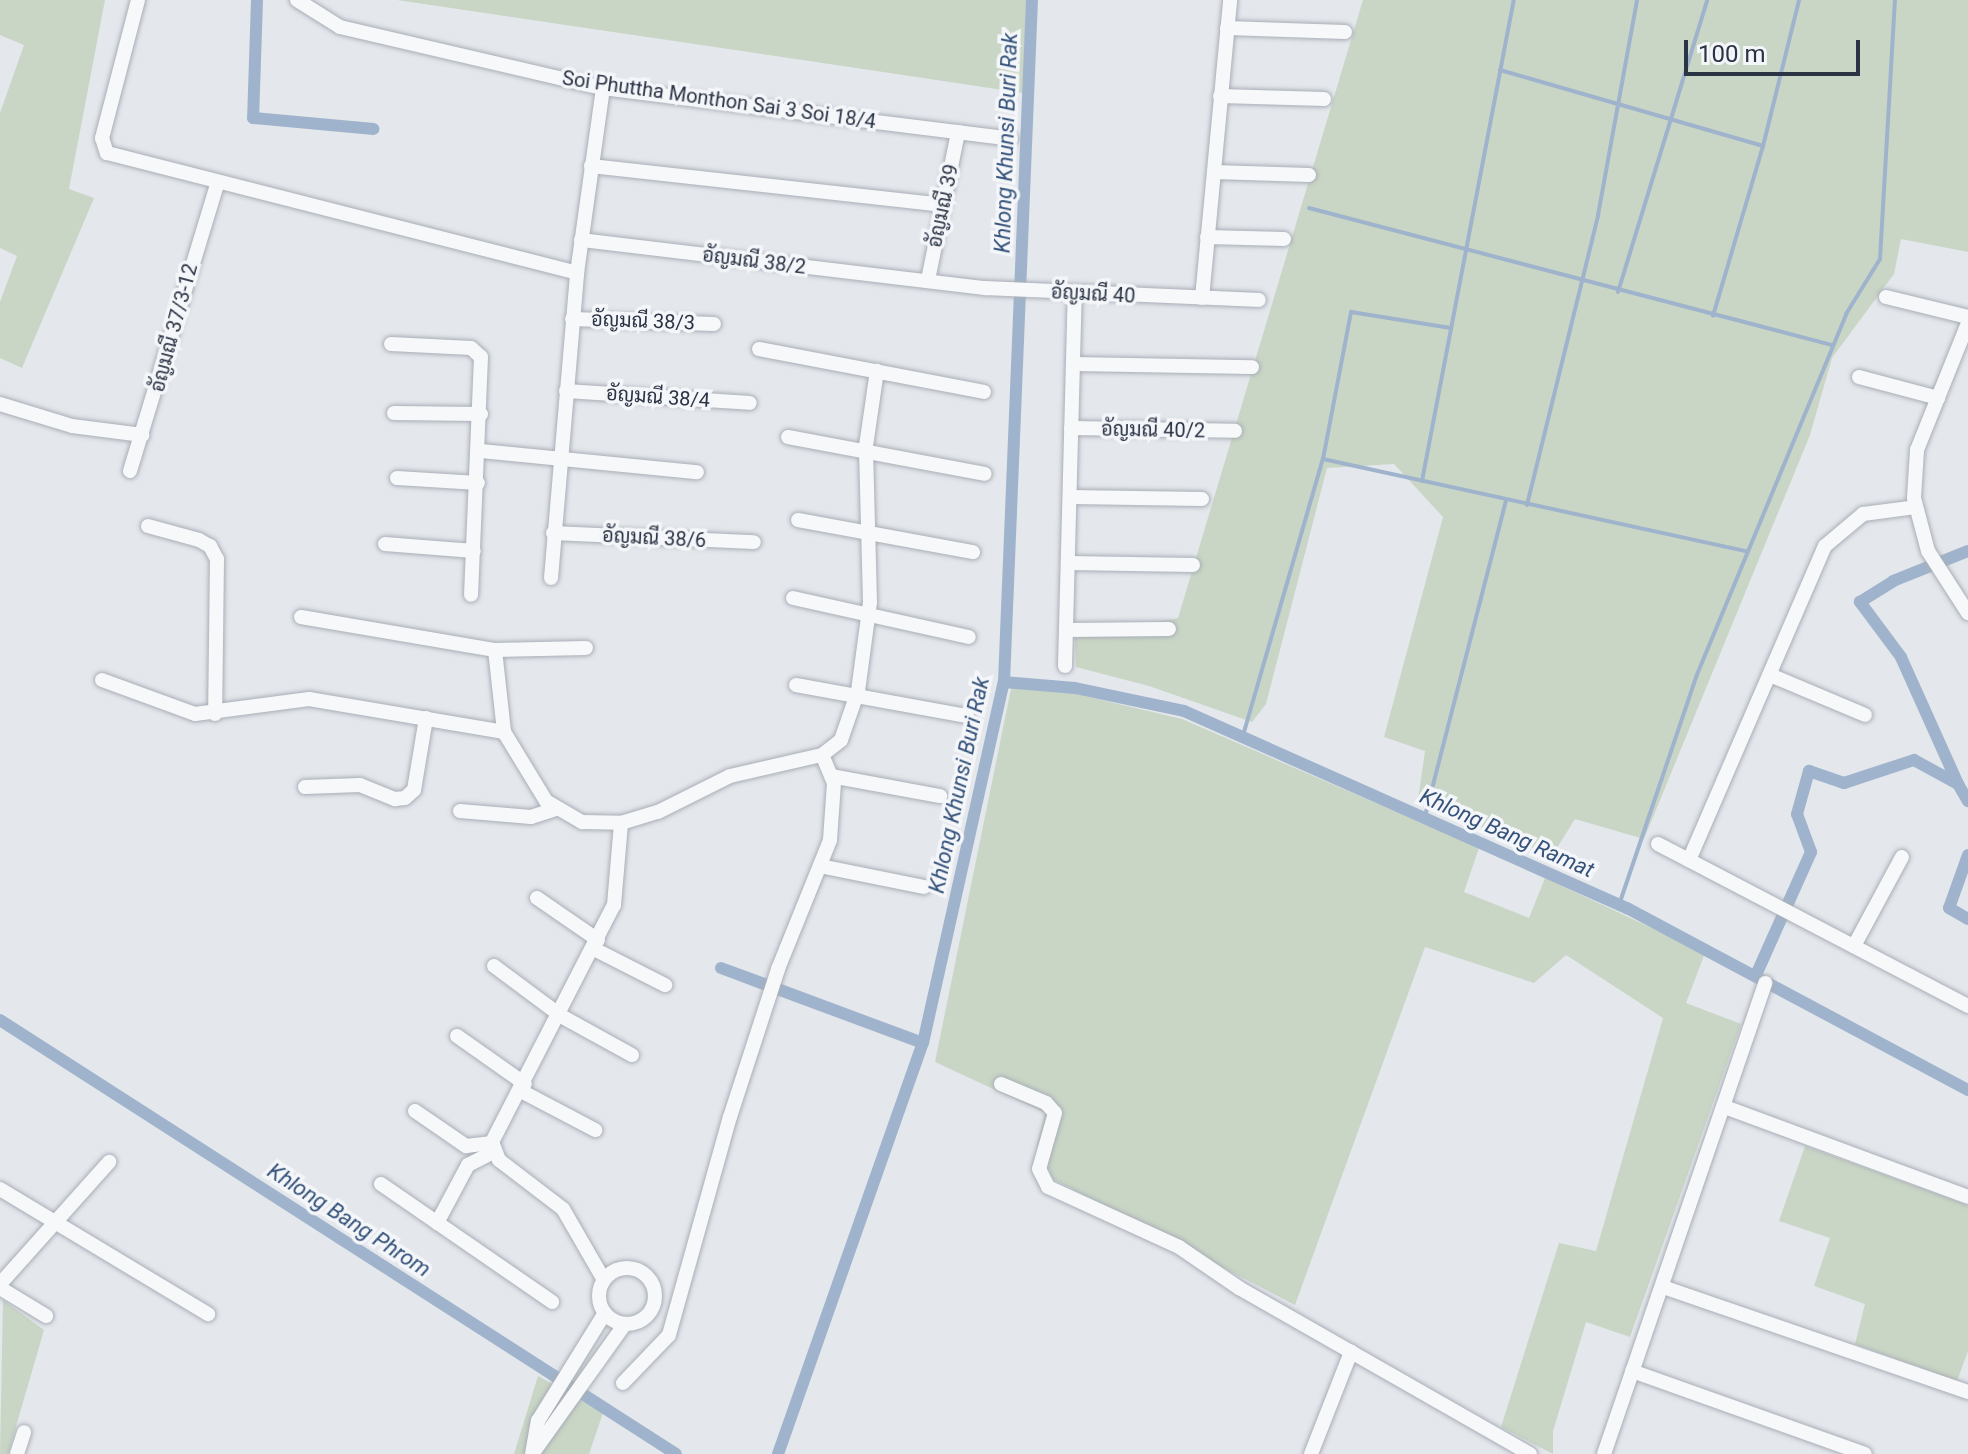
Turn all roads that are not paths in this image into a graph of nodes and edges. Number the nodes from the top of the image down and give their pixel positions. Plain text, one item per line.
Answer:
1 (138, 0) edge
2 (297, 0) edge
3 (1230, 0) edge
4 (1227, 28) junction
5 (1345, 32) dead end
6 (603, 88) junction
7 (1220, 96) junction
8 (1324, 99) dead end
9 (958, 132) junction
10 (1011, 139) dead end
11 (591, 166) junction
12 (1214, 172) junction
13 (1309, 175) dead end
14 (217, 184) junction
15 (944, 205) junction
16 (1207, 237) junction
17 (1284, 239) dead end
18 (581, 240) junction
19 (577, 273) junction
20 (928, 280) junction
21 (1069, 293) junction
22 (1886, 297) dead end
23 (1202, 298) junction
24 (1259, 300) dead end
25 (572, 319) junction
26 (1968, 320) edge
27 (714, 324) dead end
28 (391, 344) dead end
29 (759, 349) dead end
30 (1953, 362) junction
31 (1073, 364) junction
32 (1252, 367) dead end
33 (1968, 367) edge
34 (877, 371) junction
35 (1859, 377) dead end
36 (566, 391) junction
37 (984, 392) dead end
38 (1938, 398) junction
39 (750, 403) dead end
40 (0, 404) edge
41 (394, 413) dead end
42 (481, 414) junction
43 (1071, 428) junction
44 (1235, 431) dead end
45 (142, 435) junction
46 (788, 437) dead end
47 (481, 451) junction
48 (866, 452) junction
49 (561, 461) junction
50 (130, 471) dead end
51 (697, 472) dead end
52 (985, 474) dead end
53 (397, 478) dead end
54 (478, 483) junction
55 (1071, 497) junction
56 (1202, 499) dead end
57 (1916, 507) junction
58 (798, 520) dead end
59 (148, 526) dead end
60 (553, 533) junction
61 (868, 533) junction
62 (754, 542) dead end
63 (385, 544) dead end
64 (474, 551) junction
65 (973, 552) dead end
66 (1068, 563) junction
67 (1193, 565) dead end
68 (551, 578) dead end
69 (471, 595) dead end
70 (793, 598) dead end
71 (1968, 613) edge
72 (869, 615) junction
73 (301, 617) dead end
74 (1169, 629) dead end
75 (1067, 630) junction
76 (969, 637) dead end
77 (586, 648) dead end
78 (495, 650) junction
79 (1065, 666) dead end
80 (1770, 675) junction
81 (102, 680) dead end
82 (796, 685) dead end
83 (856, 696) junction
84 (215, 714) junction
85 (1865, 715) dead end
86 (967, 716) dead end
87 (426, 718) junction
88 (504, 732) junction
89 (822, 755) junction
90 (831, 776) junction
91 (305, 787) dead end
92 (940, 796) dead end
93 (555, 809) junction
94 (460, 811) dead end
95 (621, 823) junction
96 (1658, 844) dead end
97 (1902, 857) dead end
98 (1689, 860) junction
99 (820, 866) junction
100 (924, 887) dead end
101 (537, 898) dead end
102 (596, 944) junction
103 (1854, 946) junction
104 (494, 966) dead end
105 (1765, 983) dead end
106 (665, 985) dead end
107 (1968, 1006) edge
108 (561, 1016) junction
109 (457, 1036) dead end
110 (632, 1055) dead end
111 (1001, 1084) dead end
112 (523, 1088) junction
113 (1725, 1107) junction
114 (415, 1111) dead end
115 (595, 1130) dead end
116 (493, 1147) junction
117 (109, 1162) dead end
118 (381, 1184) dead end
119 (0, 1189) edge
120 (1968, 1197) edge
121 (55, 1222) junction
122 (437, 1223) junction
123 (604, 1280) junction
124 (0, 1286) edge
125 (1663, 1287) junction
126 (552, 1302) dead end
127 (605, 1313) junction
128 (208, 1314) dead end
129 (46, 1316) dead end
130 (625, 1324) junction
131 (598, 1343) junction
132 (1351, 1352) junction
133 (1632, 1371) junction
134 (623, 1383) dead end
135 (1968, 1392) edge
136 (24, 1432) dead end
137 (17, 1454) edge
138 (532, 1454) edge
139 (1311, 1454) edge
140 (1530, 1454) edge
141 (1604, 1454) edge
142 (1865, 1454) edge

1 - 14 street
2 - 6 street, Soi Phuttha Monthon Sai 3 Soi 18/4
3 - 4 street
4 - 5 street
4 - 7 street
6 - 9 street, Soi Phuttha Monthon Sai 3 Soi 18/4
6 - 11 street
7 - 8 street
7 - 12 street
9 - 10 street, Soi Phuttha Monthon Sai 3 Soi 18/4
9 - 15 street, อัญมณี 39
11 - 15 street
11 - 18 street
12 - 13 street
12 - 16 street
14 - 19 street
14 - 45 street, อัญมณี 37/3-12
15 - 20 street, อัญมณี 39
16 - 17 street
16 - 23 street
18 - 19 street
18 - 20 street, อัญมณี 38/2
19 - 25 street
20 - 21 street, อัญมณี 40
21 - 23 street, อัญมณี 40
21 - 31 street
22 - 26 street
23 - 24 street, อัญมณี 40
25 - 27 street, อัญมณี 38/3
25 - 36 street
26 - 30 street
28 - 42 street
29 - 34 street
30 - 33 street
30 - 38 street
31 - 32 street
31 - 43 street
34 - 37 street
34 - 48 street
35 - 38 street
36 - 39 street, อัญมณี 38/4
36 - 49 street
38 - 57 street
40 - 45 street
41 - 42 street
42 - 47 street
43 - 44 street, อัญมณี 40/2
43 - 55 street
45 - 50 street, อัญมณี 37/3-12
46 - 48 street
47 - 49 street
47 - 54 street
48 - 52 street
48 - 61 street
49 - 51 street
49 - 60 street
53 - 54 street
54 - 64 street
55 - 56 street
55 - 66 street
57 - 71 street
57 - 80 street
58 - 61 street
59 - 84 street
60 - 62 street, อัญมณี 38/6
60 - 68 street
61 - 65 street
61 - 72 street
63 - 64 street
64 - 69 street
66 - 67 street
66 - 75 street
70 - 72 street
72 - 76 street
72 - 83 street
73 - 78 street
74 - 75 street
75 - 79 street
77 - 78 street
78 - 88 street
80 - 85 street
80 - 98 street
81 - 84 street
82 - 83 street
83 - 86 street
83 - 89 street
84 - 87 street
87 - 88 street
87 - 91 street
88 - 93 street
89 - 90 street
89 - 95 street
90 - 92 street
90 - 99 street
93 - 94 street
93 - 95 street
95 - 102 street
96 - 98 street
97 - 103 street
98 - 103 street
99 - 100 street
99 - 134 street
101 - 102 street
102 - 106 street
102 - 108 street
103 - 107 street
104 - 108 street
105 - 113 street
108 - 110 street
108 - 112 street
109 - 112 street
111 - 132 street
112 - 115 street
112 - 116 street
113 - 120 street
113 - 125 street
114 - 116 street
116 - 122 street
116 - 123 street
117 - 121 street
118 - 122 street
119 - 121 street
121 - 124 street
121 - 128 street
122 - 126 street
123 - 127 street
123 - 130 street
124 - 129 street
125 - 133 street
125 - 135 street
127 - 130 street
127 - 131 street
130 - 131 street
131 - 138 street
132 - 139 street
132 - 140 street
133 - 141 street
133 - 142 street
136 - 137 street

